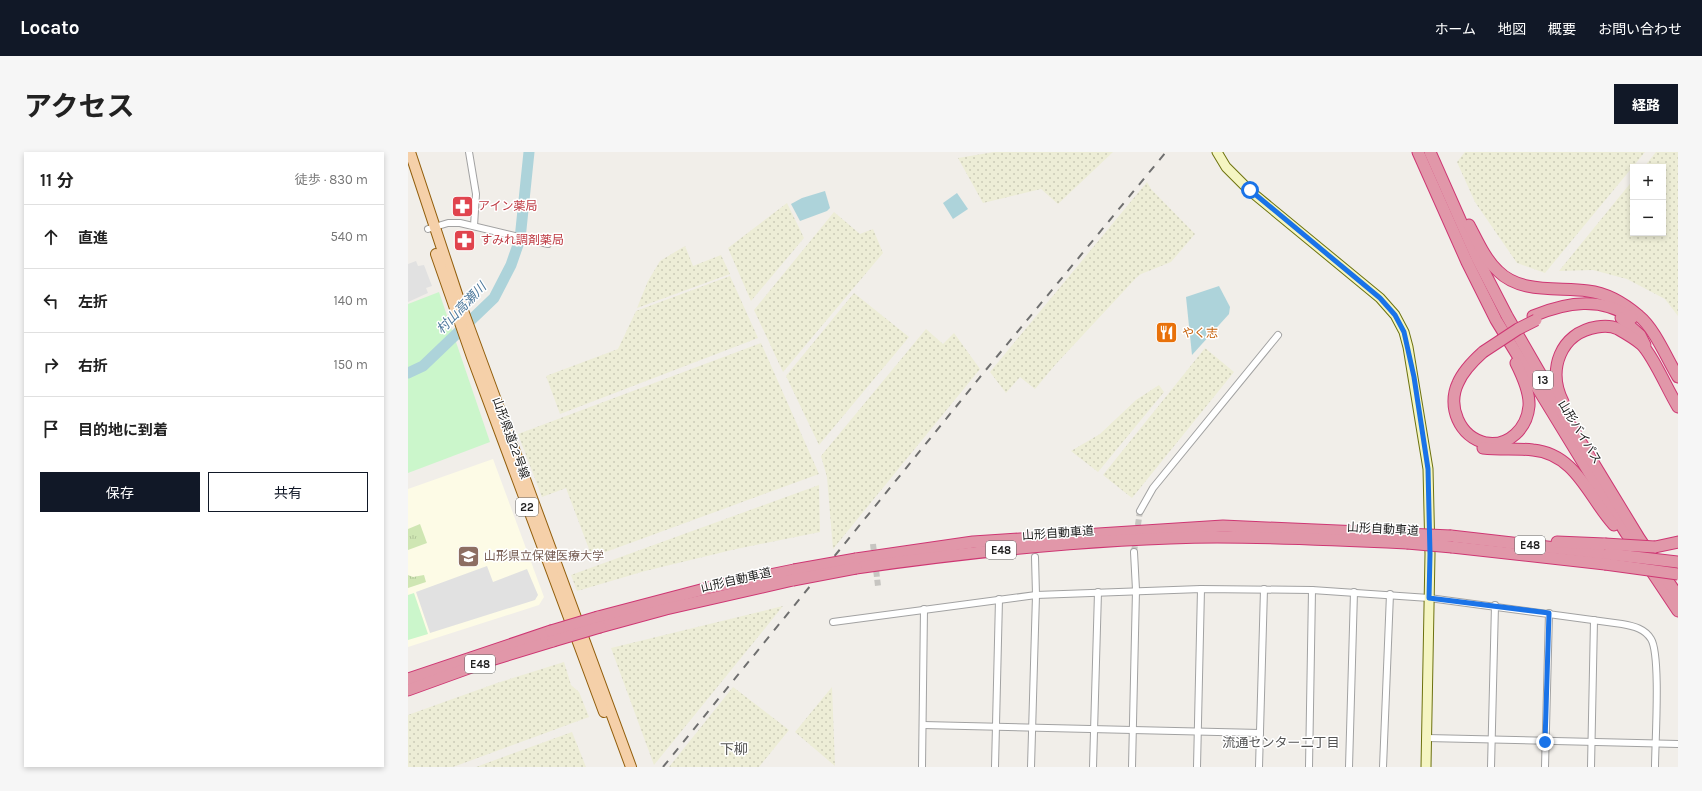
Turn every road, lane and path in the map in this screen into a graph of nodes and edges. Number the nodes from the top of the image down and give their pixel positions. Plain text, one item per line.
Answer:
1 (410, 152) edge
2 (469, 152) edge
3 (1217, 152) edge
4 (1418, 152) edge
5 (1430, 152) edge
6 (1434, 152) edge
7 (408, 168) edge
8 (474, 226) junction
9 (431, 228) junction
10 (548, 244) dead end
11 (1467, 262) junction
12 (454, 298) junction
13 (1534, 318) junction
14 (1278, 335) dead end
15 (1481, 350) junction
16 (1664, 354) junction
17 (1656, 367) junction
18 (1678, 377) edge
19 (1678, 407) edge
20 (1140, 511) tunnel mouth
21 (1628, 528) junction
22 (1678, 542) edge
23 (1134, 552) tunnel mouth
24 (1606, 554) junction
25 (1035, 557) dead end
26 (1678, 562) edge
27 (1678, 574) edge
28 (1201, 588) junction
29 (1264, 589) junction
30 (1136, 590) junction
31 (1312, 590) junction
32 (1098, 592) junction
33 (1354, 592) junction
34 (1390, 594) junction
35 (1036, 595) junction
36 (1678, 596) edge
37 (1429, 598) junction
38 (999, 599) junction
39 (1495, 605) junction
40 (924, 609) junction
41 (1678, 611) edge
42 (1549, 613) junction
43 (1594, 620) junction
44 (833, 622) dead end
45 (552, 636) junction
46 (408, 680) edge
47 (408, 690) edge
48 (923, 725) junction
49 (996, 727) junction
50 (1032, 727) junction
51 (1094, 729) junction
52 (1133, 731) junction
53 (1198, 732) junction
54 (1260, 733) junction
55 (1427, 738) junction
56 (1491, 740) junction
57 (1545, 742) junction
58 (1592, 743) junction
59 (1655, 744) junction
60 (1678, 744) edge
61 (624, 767) edge
62 (631, 767) edge
63 (922, 767) edge
64 (995, 767) edge
65 (1031, 767) edge
66 (1093, 767) edge
67 (1132, 767) edge
68 (1197, 767) edge
69 (1259, 767) edge
70 (1309, 767) edge
71 (1349, 767) edge
72 (1383, 767) edge
73 (1426, 767) edge
74 (1491, 767) edge
75 (1545, 767) edge
76 (1591, 767) edge
77 (1655, 767) edge

1 - 9 main road, 山形県道22号線 / 22
2 - 8 street
3 - 37 street
4 - 11 highway, 山形バイパス / 13
5 - 21 highway, 山形バイパス / 13
6 - 16 highway
7 - 9 main road, 山形県道22号線 / 22
8 - 9 street
8 - 10 street
9 - 12 main road, 山形県道22号線 / 22
11 - 15 highway
11 - 21 highway, 山形バイパス / 13
12 - 61 main road, 山形県道22号線 / 22
12 - 62 main road, 山形県道22号線 / 22
13 - 15 highway, bridge
13 - 16 highway
13 - 17 highway
14 - 20 street
15 - 21 highway
16 - 18 highway
17 - 19 highway
17 - 21 highway
21 - 36 highway, 山形バイパス / 13
21 - 41 highway, 山形バイパス / 13
22 - 24 highway, bridge
23 - 30 street
24 - 26 highway, 山形自動車道 / E48, bridge
24 - 27 highway, 山形自動車道 / E48, bridge
24 - 45 highway, 山形自動車道 / E48, bridge
25 - 35 street
28 - 29 street
28 - 30 street
28 - 53 street
29 - 31 street
29 - 54 street
30 - 32 street
30 - 52 street
31 - 33 street
31 - 70 street
32 - 35 street
32 - 51 street
33 - 34 street
33 - 71 street
34 - 37 street
34 - 72 street
35 - 38 street
35 - 50 street
37 - 39 street
37 - 55 street
38 - 40 street
38 - 49 street
39 - 42 street
39 - 56 street
40 - 44 street
40 - 48 street
42 - 43 street
42 - 57 street
43 - 58 street
43 - 59 street
45 - 46 highway, 山形自動車道 / E48
45 - 47 highway, 山形自動車道 / E48
48 - 49 street
48 - 63 street
49 - 50 street
49 - 64 street
50 - 51 street
50 - 65 street
51 - 52 street
51 - 66 street
52 - 53 street
52 - 67 street
53 - 54 street
53 - 68 street
54 - 69 street
55 - 56 street
55 - 73 street
56 - 57 street
56 - 74 street
57 - 58 street
57 - 75 street
58 - 59 street
58 - 76 street
59 - 60 street
59 - 77 street

